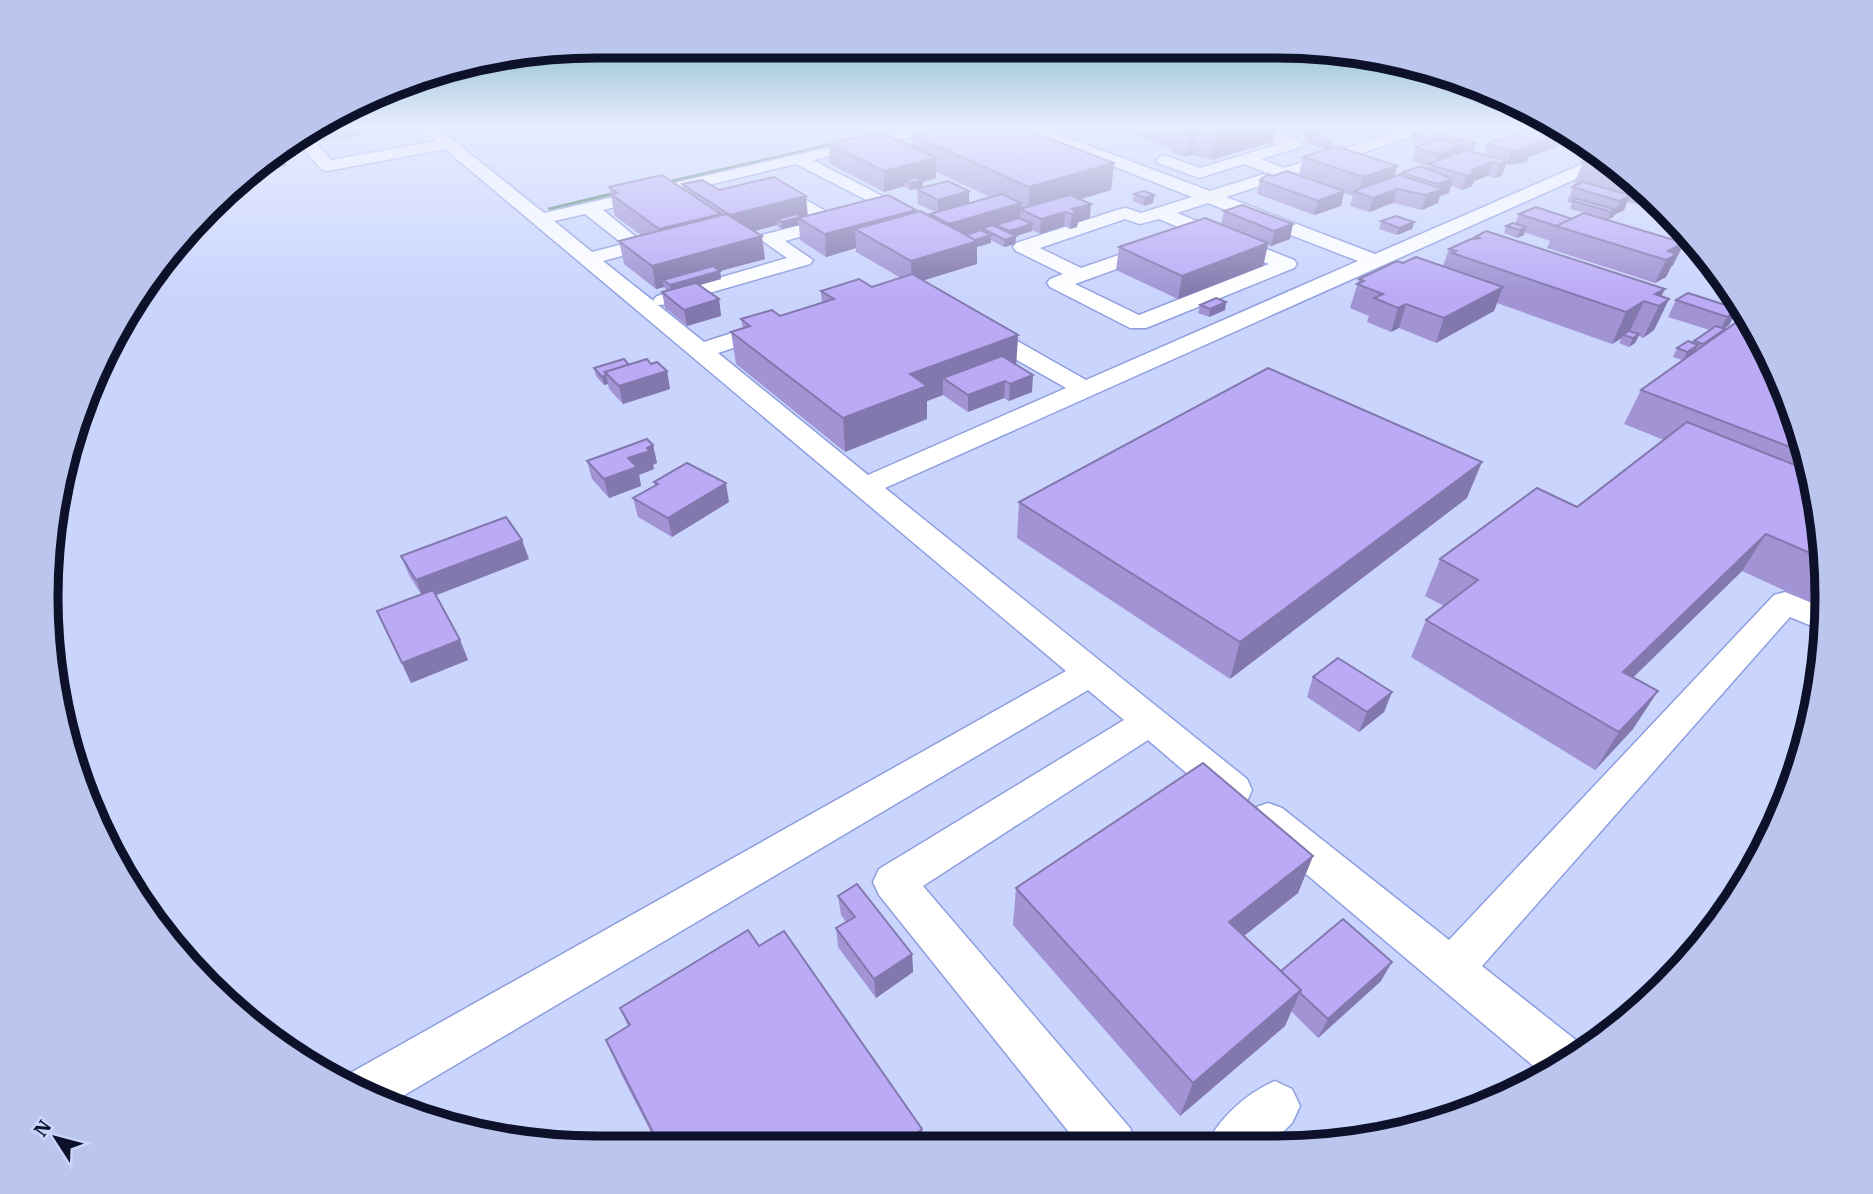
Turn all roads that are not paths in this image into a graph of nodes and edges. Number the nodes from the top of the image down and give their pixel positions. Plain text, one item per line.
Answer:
1 (497, 184) edge
2 (721, 184) edge
3 (726, 184) edge
4 (765, 184) edge
5 (845, 184) edge
6 (1173, 184) edge
7 (1250, 184) edge
8 (1551, 184) edge
9 (1208, 197) junction
10 (692, 198) edge
11 (589, 208) junction
12 (1160, 213) junction
13 (541, 219) junction
14 (921, 224) edge
15 (1205, 231) junction
16 (586, 259) junction
17 (1375, 261) junction
18 (1080, 275) junction
19 (643, 306) junction
20 (957, 316) edge
21 (800, 318) edge
22 (698, 352) junction
23 (1083, 388) junction
24 (863, 487) junction
25 (1814, 616) edge
26 (1090, 673) junction
27 (1149, 722) junction
28 (1451, 968) junction
29 (1558, 1056) edge
30 (372, 1087) edge
31 (1275, 1106) dead end
32 (1100, 1136) edge
33 (1243, 1136) edge

1 - 13 street
2 - 11 street
3 - 10 street
4 - 19 street
5 - 14 street
6 - 9 street
7 - 9 street
8 - 17 street
9 - 12 street
9 - 17 street
11 - 13 street
11 - 16 street
12 - 15 street
12 - 18 street
13 - 16 street
15 - 18 street
15 - 18 street
16 - 19 street
17 - 23 street
19 - 22 street
20 - 23 street
21 - 22 street
22 - 24 street
23 - 24 street
24 - 26 street
25 - 28 street
26 - 27 street
26 - 30 street
27 - 28 street
27 - 32 street
28 - 29 street
31 - 33 street

